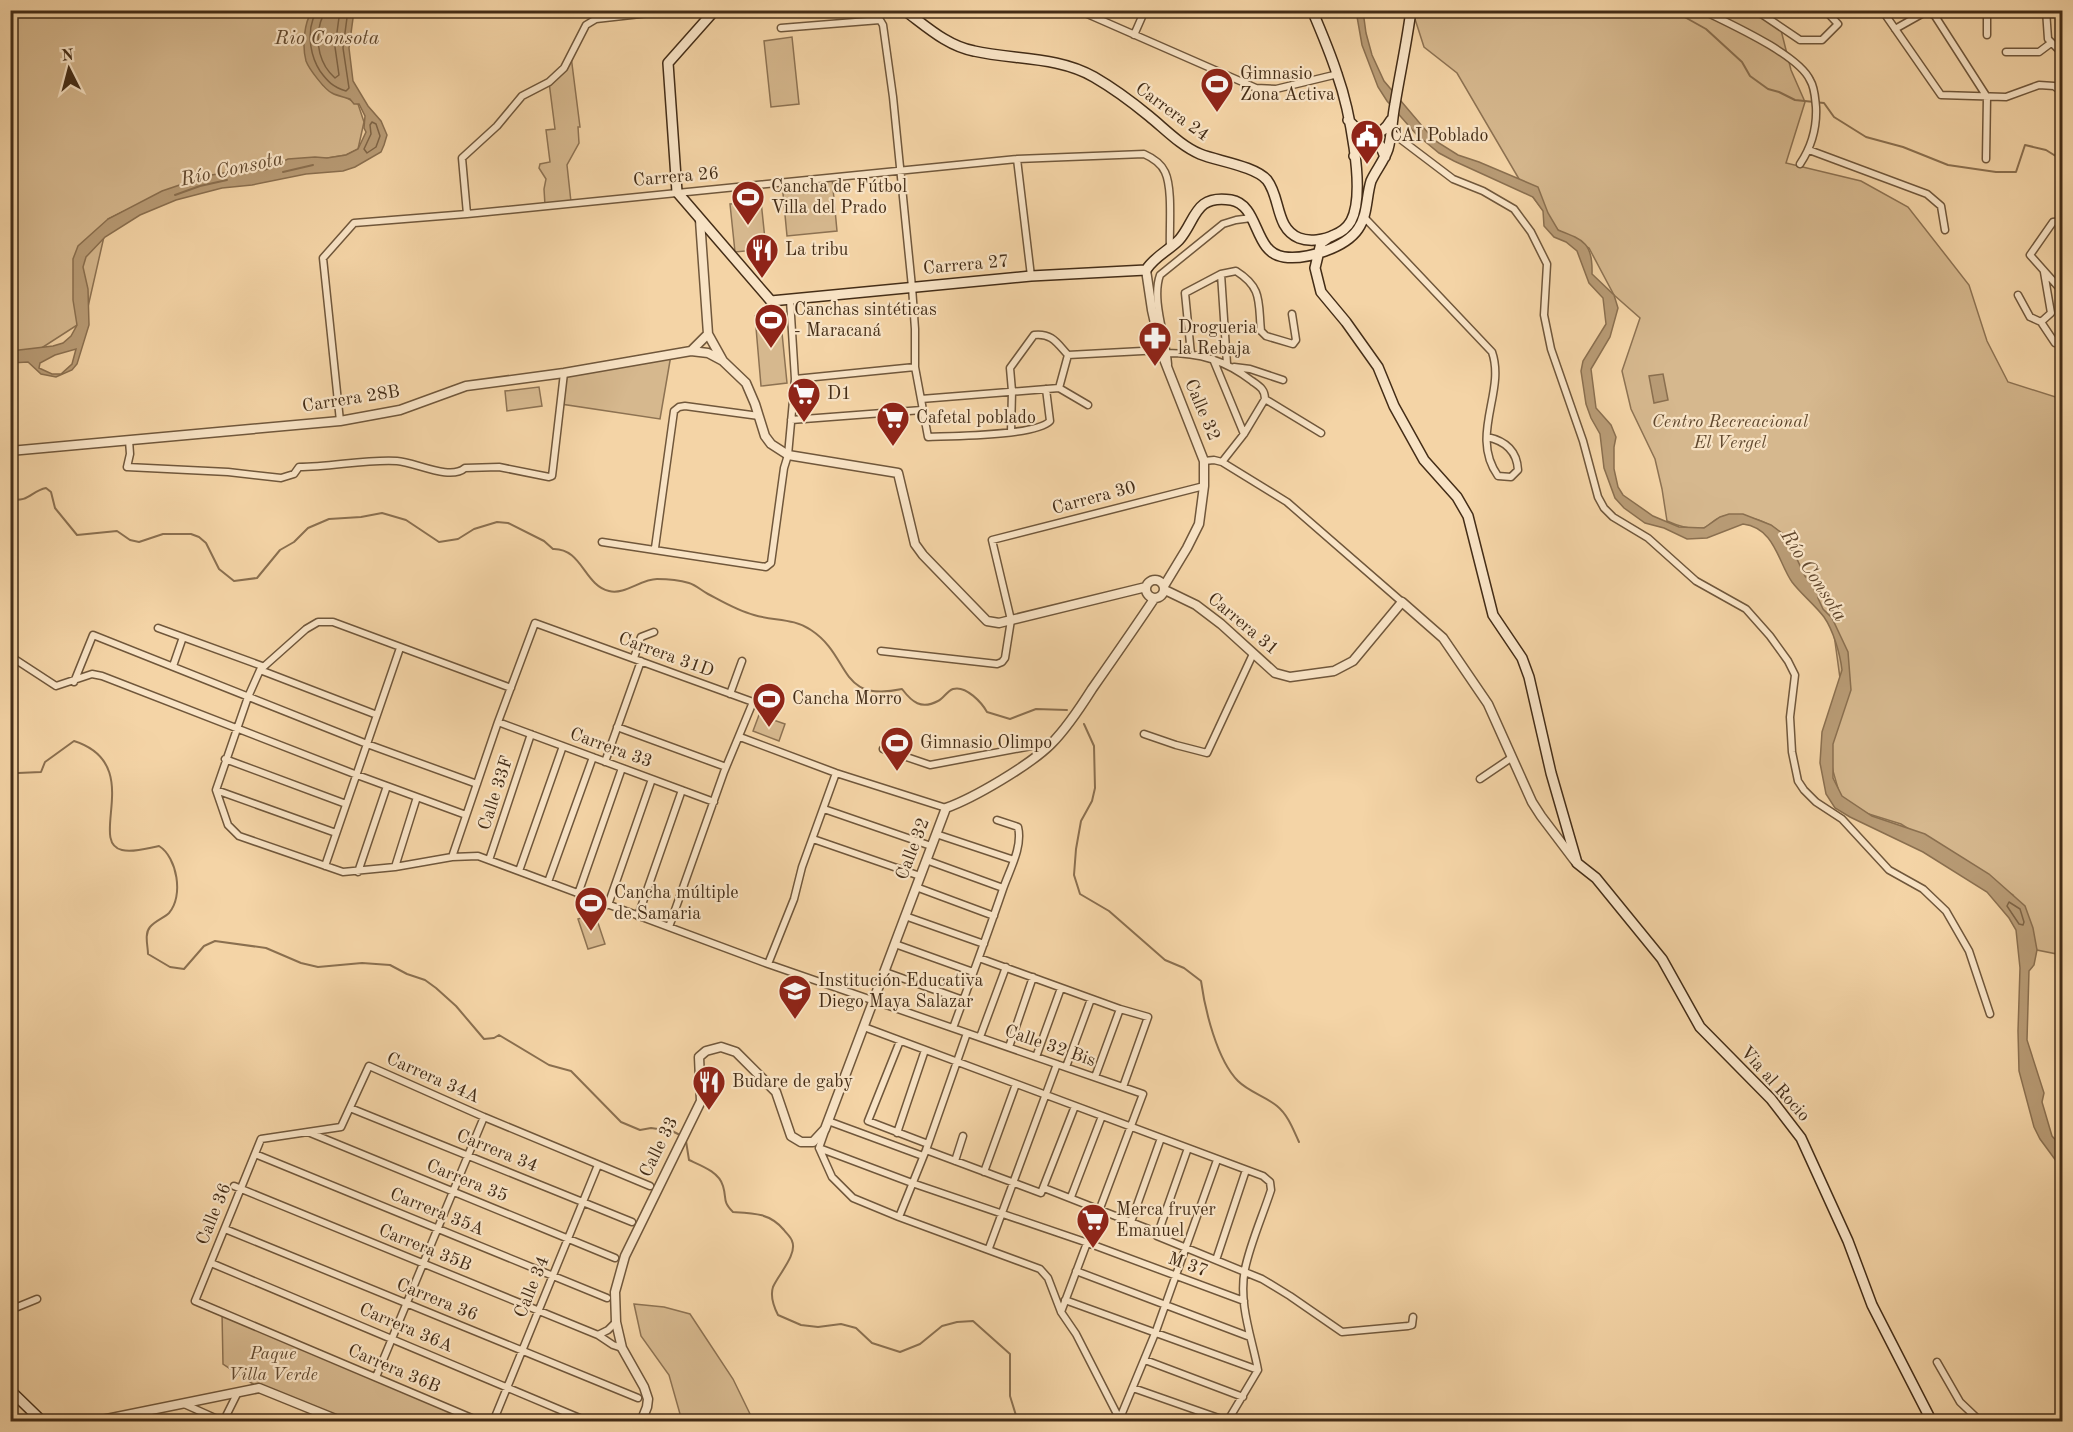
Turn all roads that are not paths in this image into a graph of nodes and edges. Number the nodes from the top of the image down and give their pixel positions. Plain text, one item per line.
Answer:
1 (676, 10) edge
2 (715, 10) edge
3 (904, 10) edge
4 (1078, 10) edge
5 (1145, 10) edge
6 (1312, 10) edge
7 (1411, 10) edge
8 (1701, 10) edge
9 (1753, 10) edge
10 (1825, 10) edge
11 (1882, 10) edge
12 (1987, 10) edge
13 (2046, 10) edge
14 (1927, 11) edge
15 (781, 28) dead end
16 (1895, 29) junction
17 (1134, 35) junction
18 (1987, 35) dead end
19 (2051, 43) junction
20 (2006, 52) dead end
21 (2062, 53) edge
22 (1338, 74) junction
23 (2062, 92) edge
24 (1987, 97) junction
25 (1392, 119) junction
26 (1348, 120) junction
27 (1391, 132) junction
28 (1809, 150) junction
29 (1354, 156) junction
30 (1385, 157) junction
31 (1017, 159) junction
32 (1986, 159) dead end
33 (1800, 164) dead end
34 (899, 171) junction
35 (677, 192) junction
36 (467, 214) junction
37 (1364, 217) junction
38 (1251, 218) junction
39 (700, 220) junction
40 (2062, 221) edge
41 (1946, 230) dead end
42 (1328, 238) junction
43 (1170, 248) junction
44 (1318, 255) junction
45 (1146, 270) junction
46 (2044, 272) junction
47 (1221, 274) junction
48 (1031, 276) junction
49 (912, 287) junction
50 (2062, 291) edge
51 (2018, 295) dead end
52 (790, 300) junction
53 (1292, 314) dead end
54 (2041, 322) junction
55 (708, 334) junction
56 (2055, 343) dead end
57 (691, 351) junction
58 (1164, 352) junction
59 (1191, 354) junction
60 (1068, 356) junction
61 (1213, 359) junction
62 (723, 362) junction
63 (1231, 366) junction
64 (915, 367) junction
65 (564, 373) junction
66 (795, 379) junction
67 (1282, 380) dead end
68 (1046, 388) junction
69 (1059, 388) junction
70 (1012, 391) junction
71 (921, 399) junction
72 (1265, 399) junction
73 (1088, 405) dead end
74 (922, 410) junction
75 (759, 416) junction
76 (791, 420) junction
77 (340, 421) junction
78 (1011, 432) junction
79 (1321, 433) dead end
80 (1244, 434) junction
81 (1487, 438) junction
82 (129, 440) junction
83 (10, 451) edge
84 (788, 455) junction
85 (1204, 461) junction
86 (1222, 462) junction
87 (1204, 486) junction
88 (602, 542) dead end
89 (655, 548) junction
90 (1162, 587) junction
91 (1149, 593) junction
92 (1402, 602) junction
93 (1011, 620) junction
94 (158, 628) dead end
95 (654, 632) dead end
96 (183, 637) junction
97 (400, 648) junction
98 (881, 651) dead end
99 (1253, 654) junction
100 (10, 656) edge
101 (637, 660) junction
102 (742, 660) dead end
103 (173, 666) junction
104 (261, 668) junction
105 (74, 682) junction
106 (511, 688) junction
107 (730, 694) junction
108 (248, 697) junction
109 (377, 715) junction
110 (498, 722) junction
111 (617, 727) junction
112 (237, 729) junction
113 (531, 734) junction
114 (1144, 734) dead end
115 (740, 737) junction
116 (1053, 742) junction
117 (367, 744) junction
118 (563, 746) junction
119 (883, 749) dead end
120 (592, 757) junction
121 (1511, 758) junction
122 (225, 759) junction
123 (605, 762) junction
124 (726, 767) junction
125 (622, 768) junction
126 (836, 773) junction
127 (357, 775) junction
128 (652, 779) junction
129 (1480, 779) dead end
130 (477, 784) junction
131 (387, 786) junction
132 (216, 790) junction
133 (682, 790) junction
134 (417, 797) junction
135 (714, 802) junction
136 (346, 804) junction
137 (946, 808) junction
138 (824, 809) junction
139 (466, 815) junction
140 (997, 820) dead end
141 (336, 833) junction
142 (936, 834) junction
143 (813, 839) junction
144 (931, 846) junction
145 (452, 857) junction
146 (489, 860) junction
147 (1014, 860) junction
148 (926, 861) junction
149 (1577, 863) junction
150 (325, 866) junction
151 (395, 867) junction
152 (519, 871) junction
153 (358, 872) junction
154 (920, 876) junction
155 (548, 882) junction
156 (916, 887) junction
157 (1003, 888) junction
158 (578, 894) junction
159 (608, 904) junction
160 (638, 916) junction
161 (905, 916) junction
162 (994, 916) junction
163 (669, 927) junction
164 (895, 944) junction
165 (984, 944) junction
166 (978, 958) junction
167 (768, 964) junction
168 (1005, 967) junction
169 (885, 972) junction
170 (973, 972) junction
171 (1033, 977) junction
172 (1061, 988) junction
173 (874, 999) junction
174 (1091, 999) junction
175 (963, 1000) junction
176 (1120, 1009) junction
177 (1990, 1014) dead end
178 (864, 1027) junction
179 (953, 1028) junction
180 (967, 1033) junction
181 (980, 1037) junction
182 (900, 1041) junction
183 (1009, 1047) junction
184 (2062, 1048) edge
185 (925, 1050) junction
186 (1036, 1057) junction
187 (2062, 1058) edge
188 (957, 1062) junction
189 (1058, 1064) junction
190 (1066, 1067) junction
191 (1095, 1077) junction
192 (1016, 1084) junction
193 (1123, 1087) junction
194 (1046, 1095) junction
195 (1075, 1106) junction
196 (350, 1108) junction
197 (1102, 1116) junction
198 (484, 1117) junction
199 (827, 1125) junction
200 (1132, 1127) junction
201 (308, 1132) junction
202 (897, 1133) junction
203 (963, 1136) dead end
204 (1161, 1138) junction
205 (819, 1148) junction
206 (1188, 1149) junction
207 (926, 1150) junction
208 (255, 1154) junction
209 (468, 1155) junction
210 (1217, 1160) junction
211 (955, 1161) junction
212 (598, 1165) junction
213 (1246, 1170) junction
214 (984, 1172) junction
215 (1013, 1182) junction
216 (912, 1183) junction
217 (650, 1186) dead end
218 (237, 1188) junction
219 (1044, 1188) junction
220 (453, 1192) junction
221 (1071, 1197) junction
222 (583, 1202) junction
223 (1100, 1209) junction
224 (1002, 1213) junction
225 (899, 1217) junction
226 (632, 1222) dead end
227 (1131, 1222) junction
228 (225, 1229) junction
229 (437, 1229) junction
230 (1156, 1236) junction
231 (568, 1239) junction
232 (1088, 1243) junction
233 (989, 1248) junction
234 (1186, 1248) junction
235 (615, 1258) dead end
236 (1216, 1260) junction
237 (211, 1263) junction
238 (423, 1263) junction
239 (1244, 1270) junction
240 (1077, 1271) junction
241 (553, 1276) junction
242 (1175, 1276) junction
243 (607, 1298) dead end
244 (37, 1299) dead end
245 (1065, 1300) junction
246 (195, 1301) joint
247 (1244, 1301) junction
248 (406, 1303) junction
249 (1166, 1305) junction
250 (10, 1310) edge
251 (538, 1311) junction
252 (1061, 1312) junction
253 (1413, 1317) dead end
254 (1386, 1320) dead end
255 (616, 1322) junction
256 (1387, 1328) junction
257 (1156, 1332) junction
258 (598, 1335) junction
259 (1250, 1337) junction
260 (392, 1339) junction
261 (622, 1348) junction
262 (522, 1351) junction
263 (1145, 1360) junction
264 (1937, 1362) dead end
265 (1258, 1370) junction
266 (376, 1377) junction
267 (507, 1387) junction
268 (1133, 1388) junction
269 (10, 1390) edge
270 (237, 1394) junction
271 (1243, 1397) junction
272 (638, 1398) dead end
273 (184, 1404) junction
274 (118, 1417) junction
275 (1121, 1420) edge
276 (223, 1421) edge
277 (1227, 1421) edge
278 (43, 1422) edge
279 (92, 1422) edge
280 (128, 1422) edge
281 (343, 1422) edge
282 (481, 1422) edge
283 (493, 1422) edge
284 (589, 1422) edge
285 (641, 1422) edge
286 (1932, 1422) edge
287 (1981, 1422) edge

1 - 36 street
2 - 35 main road
3 - 42 main road, Carrera 24
4 - 17 street
5 - 17 street
6 - 22 main road
7 - 25 main road
8 - 28 street
9 - 10 street
11 - 16 street
12 - 18 street
13 - 19 street
14 - 16 street
14 - 24 street
15 - 34 street
16 - 24 street
17 - 22 street
19 - 20 street
19 - 21 street
22 - 26 main road
23 - 24 street
24 - 32 street
25 - 26 main road
25 - 27 main road
26 - 29 main road
27 - 30 main road
27 - 177 street
28 - 33 street
28 - 41 street
29 - 30 main road
29 - 42 main road
30 - 37 main road
31 - 34 street, Carrera 26
31 - 43 street, Carrera 26
31 - 48 street
34 - 35 street, Carrera 26
34 - 49 street
35 - 36 street, Carrera 26
35 - 39 main road
36 - 77 street, Carrera 26
37 - 44 main road
37 - 81 street
38 - 43 main road
38 - 44 main road
38 - 58 street
39 - 52 main road
39 - 55 street
40 - 46 street
42 - 44 main road
43 - 45 main road
44 - 149 main road
45 - 48 main road, Carrera 27
45 - 58 street, Calle 32
46 - 50 street
46 - 54 street
47 - 53 street
47 - 59 street
47 - 63 street
48 - 49 main road, Carrera 27
49 - 52 main road, Carrera 27
49 - 64 street
51 - 54 street
52 - 66 street
54 - 56 street
55 - 57 street
55 - 62 street
57 - 62 street, Carrera 28B
57 - 65 street, Carrera 28B
58 - 59 street
58 - 60 street
58 - 85 street, Calle 32
59 - 61 street
60 - 69 street
60 - 70 street
61 - 63 street
61 - 80 street
62 - 75 street
63 - 67 street
63 - 72 street
64 - 66 street
64 - 71 street
65 - 77 street, Carrera 28B
65 - 82 street
66 - 76 street
68 - 69 street
68 - 70 street
68 - 78 street
69 - 73 street
70 - 71 street
70 - 78 street
71 - 74 street
72 - 79 street
72 - 80 street
74 - 76 street
74 - 78 street
75 - 84 street
75 - 89 street
76 - 84 street
77 - 82 street, Carrera 28B
80 - 86 street
81 - 81 street
82 - 83 street, Carrera 28B
84 - 89 street
84 - 93 street
85 - 86 street
85 - 87 street, Calle 32
86 - 92 street
87 - 90 street, Calle 32
87 - 93 street, Carrera 30
88 - 89 street
90 - 91 street
90 - 91 street
90 - 99 street, Carrera 31
91 - 93 street
91 - 116 street, Calle 32
92 - 99 street, Carrera 31
92 - 121 street
93 - 98 street
94 - 96 street
95 - 101 street
96 - 103 street
96 - 104 street
97 - 104 street
97 - 106 street
97 - 109 street
99 - 114 street
100 - 105 street
101 - 106 street, Carrera 31D
101 - 107 street, Carrera 31D
101 - 111 street
102 - 107 street
103 - 105 street
103 - 108 street
104 - 108 street
104 - 109 street
105 - 112 street
106 - 110 street
107 - 115 street, Carrera 31D
108 - 112 street
108 - 117 street
109 - 117 street
110 - 113 street, Carrera 33
110 - 130 street
111 - 123 street
111 - 124 street
112 - 122 street
112 - 127 street
113 - 118 street, Carrera 33
113 - 146 street, Calle 33F
115 - 124 street
115 - 126 street
116 - 119 street
116 - 137 street, Calle 32
117 - 127 street
117 - 130 street
118 - 120 street, Carrera 33
118 - 152 street
120 - 123 street, Carrera 33
120 - 155 street
121 - 129 street
121 - 149 street
122 - 132 street
122 - 136 street
123 - 125 street, Carrera 33
124 - 135 street
125 - 128 street, Carrera 33
125 - 158 street
126 - 137 street
126 - 138 street
127 - 131 street
127 - 136 street
128 - 133 street, Carrera 33
128 - 159 street
130 - 139 street
131 - 134 street
131 - 153 street
132 - 141 street
132 - 150 street, Calle 32 Bis
133 - 135 street, Carrera 33
133 - 160 street
134 - 139 street
134 - 151 street
135 - 163 street
136 - 141 street
137 - 142 street, Calle 32
138 - 143 street
138 - 144 street
139 - 145 street
140 - 147 street
141 - 150 street
142 - 144 street, Calle 32
142 - 147 street
143 - 154 street
143 - 167 street
144 - 148 street, Calle 32
145 - 146 street, Calle 32 Bis
145 - 151 street, Calle 32 Bis
146 - 152 street, Calle 32 Bis
147 - 157 street
148 - 154 street, Calle 32
148 - 157 street
149 - 286 main road, Via al Rocio
150 - 153 street, Calle 32 Bis
151 - 153 street, Calle 32 Bis
152 - 155 street, Calle 32 Bis
154 - 156 street, Calle 32
155 - 158 street, Calle 32 Bis
156 - 161 street, Calle 32
156 - 162 street
157 - 162 street
158 - 159 street, Calle 32 Bis
159 - 160 street, Calle 32 Bis
160 - 163 street, Calle 32 Bis
161 - 164 street, Calle 32
161 - 165 street
162 - 165 street
163 - 167 street, Calle 32 Bis
164 - 169 street, Calle 32
164 - 170 street
165 - 166 street
166 - 168 street
166 - 170 street
167 - 173 street, Calle 32 Bis
168 - 171 street
168 - 181 street
169 - 173 street, Calle 32
169 - 175 street
170 - 175 street
171 - 172 street
171 - 183 street
172 - 174 street
172 - 186 street
173 - 178 street, Calle 32
173 - 179 street, Calle 32 Bis
174 - 176 street
174 - 190 street
175 - 179 street
176 - 191 street
176 - 193 street
178 - 182 street
178 - 199 street, Calle 32
179 - 180 street, Calle 32 Bis
180 - 181 street, Calle 32 Bis
180 - 188 street
181 - 183 street, Calle 32 Bis
182 - 185 street
182 - 202 street
183 - 186 street, Calle 32 Bis
184 - 187 street
185 - 188 street
185 - 202 street
186 - 189 street, Calle 32 Bis
188 - 192 street
188 - 207 street
189 - 190 street, Calle 32 Bis
189 - 194 street
190 - 191 street, Calle 32 Bis
191 - 193 street, Calle 32 Bis
192 - 194 street
192 - 214 street
193 - 200 street, Calle 32 Bis
194 - 195 street
194 - 215 street
195 - 197 street
195 - 219 street
196 - 198 street, Carrera 34A
196 - 201 street
196 - 209 street, Carrera 34
197 - 200 street
197 - 221 street
198 - 209 street
198 - 212 street
199 - 205 street
199 - 207 street
199 - 255 street, Calle 33
200 - 204 street
200 - 223 street
201 - 208 street, Calle 36
201 - 220 street, Carrera 35
202 - 207 street
203 - 211 street
204 - 206 street
204 - 227 street
205 - 216 street, M 37
205 - 225 street
206 - 210 street
206 - 230 street
207 - 211 street
207 - 216 street
208 - 218 street, Calle 36
208 - 229 street, Carrera 35A
209 - 220 street
209 - 222 street, Carrera 34
210 - 213 street
210 - 234 street
211 - 214 street
212 - 217 street
212 - 222 street, Calle 34
213 - 236 street
213 - 239 street
214 - 215 street
215 - 219 street
215 - 224 street
216 - 224 street, M 37
216 - 225 street
218 - 228 street, Calle 36
218 - 238 street, Carrera 35B
219 - 221 street
220 - 229 street
220 - 231 street, Carrera 35
221 - 223 street
222 - 226 street, Carrera 34
222 - 231 street, Calle 34
223 - 227 street
223 - 232 street
224 - 232 street, M 37
224 - 233 street
225 - 233 street
227 - 230 street
228 - 237 street, Calle 36
228 - 248 street, Carrera 36
229 - 238 street
229 - 241 street, Carrera 35A
230 - 234 street
231 - 235 street, Carrera 35
231 - 241 street, Calle 34
232 - 240 street
232 - 242 street, M 37
233 - 252 street
234 - 236 street
234 - 242 street
236 - 239 street
237 - 246 street, Calle 36
237 - 260 street, Carrera 36A
238 - 248 street
238 - 251 street, Carrera 35B
239 - 247 street
239 - 256 street
240 - 245 street
240 - 249 street
241 - 243 street, Carrera 35A
241 - 251 street, Calle 34
242 - 247 street, M 37
242 - 249 street
244 - 250 street
245 - 252 street
245 - 257 street
246 - 266 street, Carrera 36B
247 - 259 street
248 - 260 street
248 - 262 street, Carrera 36
249 - 257 street
249 - 259 street
251 - 258 street, Carrera 35B
251 - 262 street, Calle 34
252 - 275 street
253 - 256 street
254 - 256 street
255 - 258 street
255 - 261 street, Calle 33
257 - 263 street
257 - 265 street
258 - 261 street, Carrera 35B
259 - 265 street
260 - 266 street
260 - 267 street, Carrera 36A
261 - 285 street, Calle 33
262 - 267 street, Calle 34
262 - 272 street, Carrera 36
263 - 268 street
263 - 271 street
264 - 287 street
265 - 271 street
266 - 282 street, Carrera 36B
267 - 283 street, Calle 34
267 - 284 street, Carrera 36A
268 - 275 street
268 - 277 street
269 - 278 main road
270 - 273 street
270 - 276 street
270 - 281 street
271 - 277 street
273 - 274 street
273 - 276 street
274 - 279 street
274 - 280 street

